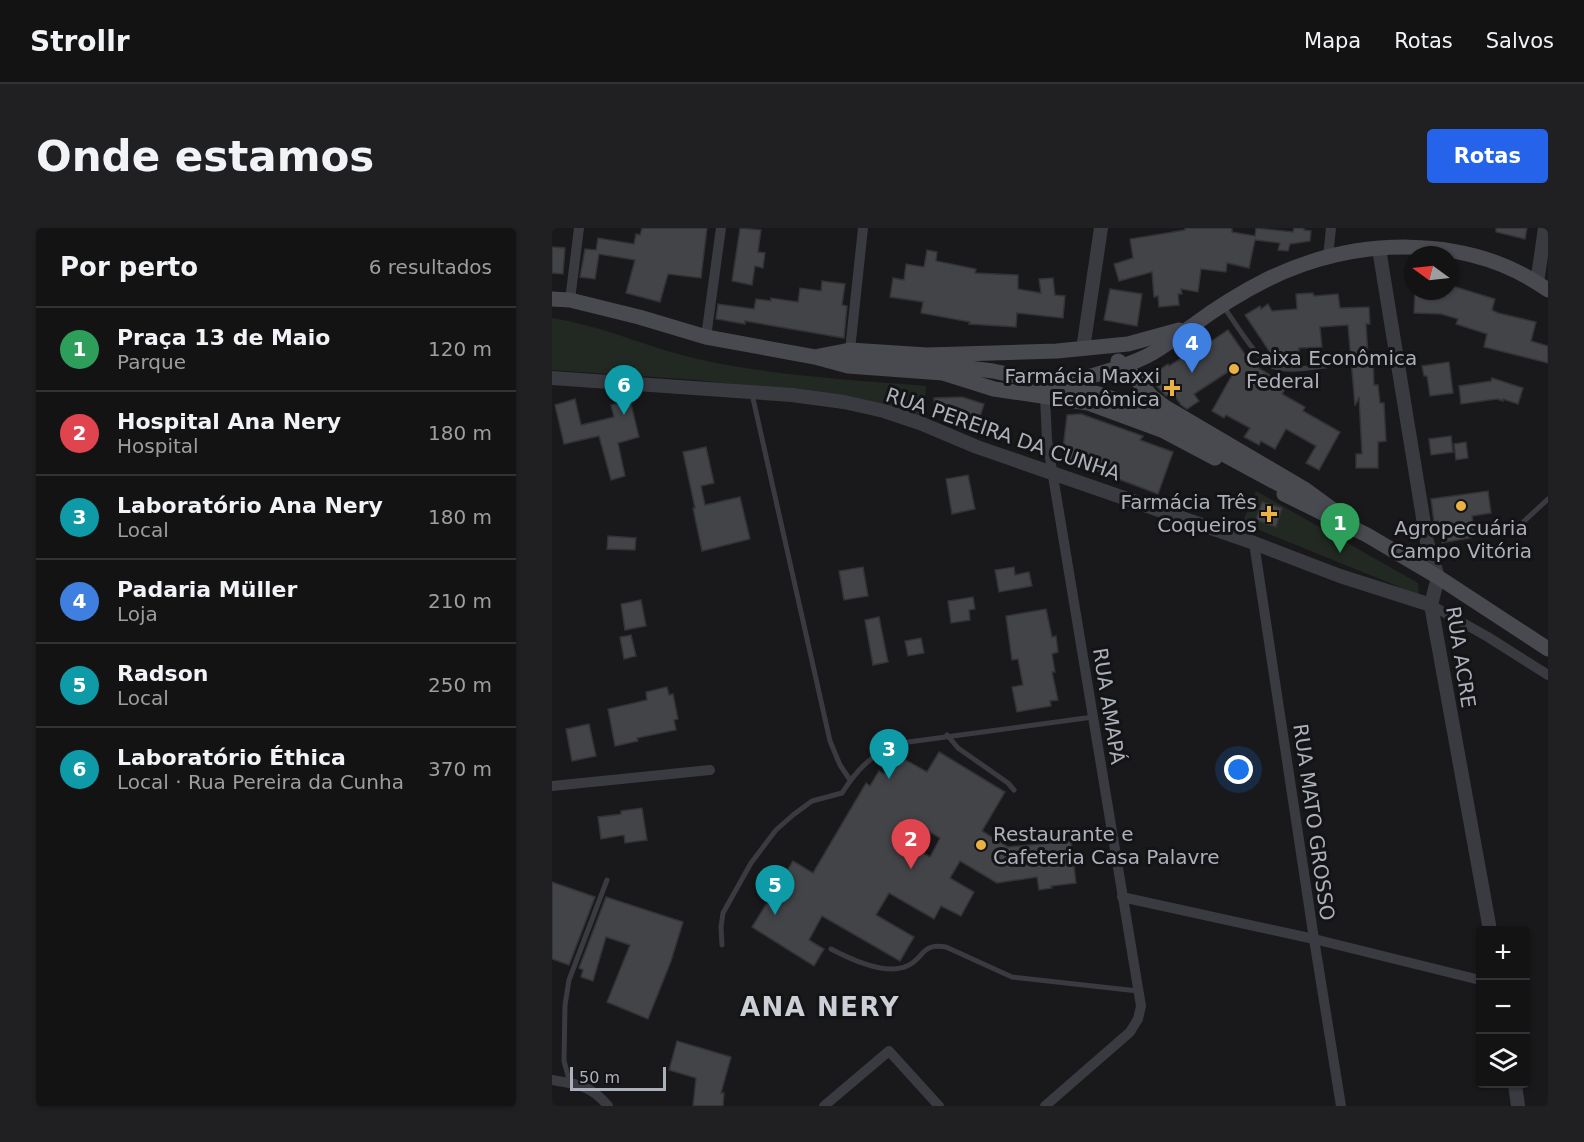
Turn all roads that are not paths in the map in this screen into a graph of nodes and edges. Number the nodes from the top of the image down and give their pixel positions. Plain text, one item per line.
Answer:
1 (579, 228) edge
2 (721, 228) edge
3 (863, 228) edge
4 (1101, 228) edge
5 (1330, 228) edge
6 (1545, 228) edge
7 (1379, 249) junction
8 (1328, 257) junction
9 (1543, 286) edge
10 (552, 299) edge
11 (570, 300) junction
12 (1222, 305) junction
13 (1191, 327) junction
14 (706, 337) junction
15 (1091, 348) junction
16 (850, 354) junction
17 (1010, 354) junction
18 (1148, 356) junction
19 (815, 357) junction
20 (1124, 365) junction
21 (1326, 366) dead end
22 (552, 378) edge
23 (1136, 380) junction
24 (994, 389) junction
25 (751, 392) junction
26 (1017, 393) junction
27 (1045, 397) junction
28 (1102, 406) junction
29 (1053, 472) junction
30 (1548, 499) edge
31 (1520, 525) dead end
32 (1367, 535) junction
33 (1254, 543) junction
34 (1438, 577) junction
35 (1431, 605) junction
36 (1548, 649) edge
37 (1548, 675) edge
38 (1093, 717) junction
39 (947, 735) junction
40 (710, 770) dead end
41 (850, 780) junction
42 (552, 786) edge
43 (1014, 790) dead end
44 (1111, 833) junction
45 (1085, 835) dead end
46 (607, 880) dead end
47 (1122, 897) junction
48 (1489, 926) edge
49 (1314, 939) junction
50 (722, 945) dead end
51 (831, 949) dead end
52 (1476, 979) edge
53 (1140, 992) junction
54 (552, 1080) edge
55 (570, 1083) junction
56 (1516, 1088) edge
57 (608, 1106) edge
58 (824, 1106) edge
59 (939, 1106) edge
60 (1045, 1106) edge
61 (1341, 1106) edge
62 (1518, 1106) edge

1 - 11 street
2 - 14 street
3 - 16 street
4 - 15 street
5 - 8 street
6 - 9 street
7 - 8 main road
7 - 9 main road
7 - 34 street
8 - 12 main road
10 - 11 main road
11 - 14 main road
12 - 13 main road
12 - 21 lane
13 - 15 main road
13 - 18 main road
14 - 19 main road
15 - 17 main road
15 - 20 main road
16 - 17 main road
16 - 19 main road
16 - 32 main road, bridge
17 - 24 main road
18 - 20 main road
18 - 23 main road
19 - 24 main road
20 - 23 main road
20 - 26 main road
22 - 25 street, RUA PEREIRA DA CUNHA
23 - 28 main road
23 - 32 main road
24 - 26 main road
25 - 29 street, RUA PEREIRA DA CUNHA
25 - 41 lane
26 - 27 main road
27 - 28 main road
27 - 29 street, RUA AMAPÁ
28 - 32 main road
29 - 33 street, RUA PEREIRA DA CUNHA
29 - 38 street, RUA AMAPÁ
30 - 31 lane
32 - 34 main road
33 - 35 street, RUA PEREIRA DA CUNHA
33 - 49 street, RUA MATO GROSSO
34 - 35 street, RUA ACRE
34 - 36 main road
35 - 37 street, RUA PEREIRA DA CUNHA
35 - 48 street, RUA ACRE
38 - 39 lane
38 - 44 street, RUA AMAPÁ
39 - 41 lane
39 - 43 lane
40 - 42 street
41 - 50 lane
44 - 45 lane
44 - 47 street, RUA AMAPÁ
46 - 55 lane
47 - 49 street
47 - 53 street, RUA AMAPÁ
49 - 52 street
49 - 61 street, RUA MATO GROSSO
51 - 53 lane
53 - 60 street, RUA AMAPÁ
54 - 55 street
55 - 57 street
56 - 62 street
58 - 59 street

